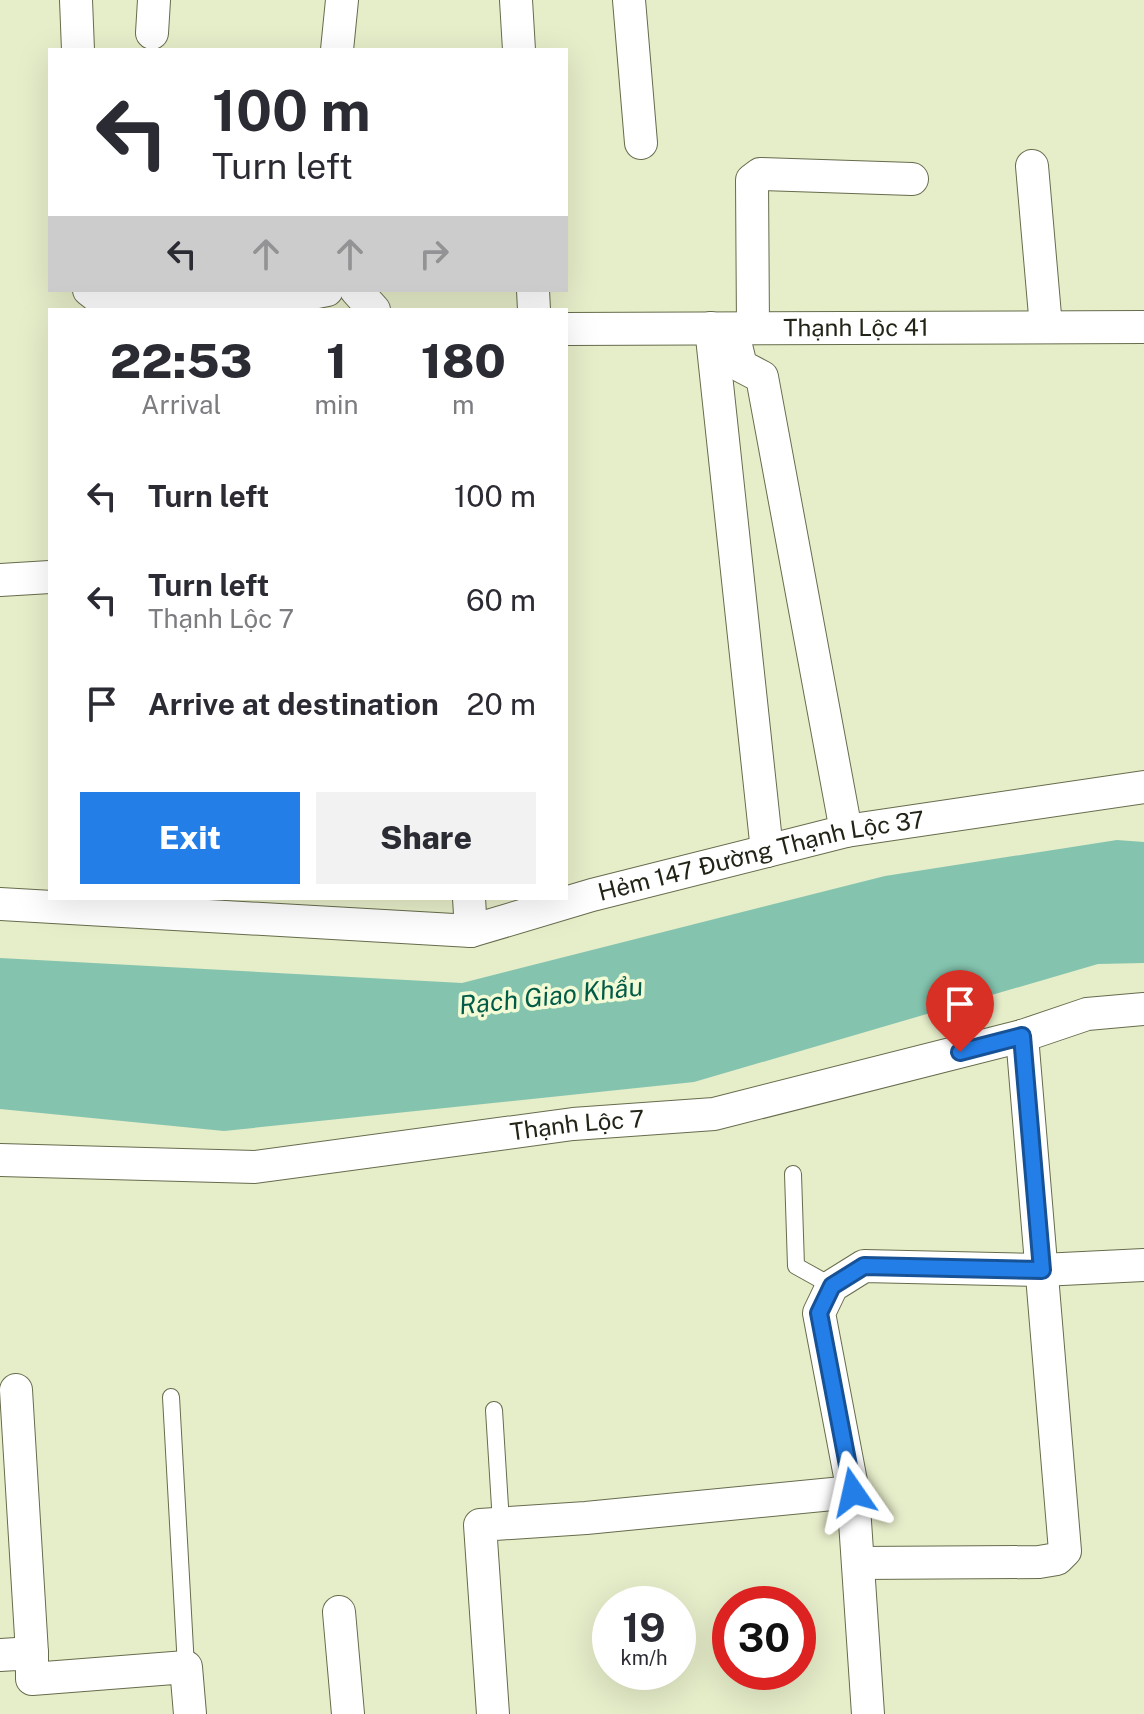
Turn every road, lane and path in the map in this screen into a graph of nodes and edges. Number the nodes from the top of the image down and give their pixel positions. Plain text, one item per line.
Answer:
1 (76, 0) edge
2 (154, 0) edge
3 (342, 0) edge
4 (516, 0) edge
5 (629, 0) edge
6 (152, 33) dead end
7 (78, 48) edge
8 (337, 48) edge
9 (519, 48) edge
10 (641, 143) dead end
11 (1032, 166) dead end
12 (912, 179) dead end
13 (92, 292) edge
14 (317, 292) edge
15 (358, 292) edge
16 (372, 308) edge
17 (1046, 327) junction
18 (1144, 327) edge
19 (732, 328) junction
20 (568, 329) edge
21 (48, 577) edge
22 (0, 580) edge
23 (1144, 787) edge
24 (846, 831) junction
25 (767, 851) junction
26 (469, 900) edge
27 (0, 904) edge
28 (471, 931) junction
29 (1144, 1009) edge
30 (1022, 1036) junction
31 (0, 1160) edge
32 (793, 1174) dead end
33 (1144, 1265) edge
34 (1042, 1270) junction
35 (832, 1286) junction
36 (16, 1390) dead end
37 (171, 1397) dead end
38 (494, 1410) dead end
39 (853, 1492) junction
40 (501, 1523) junction
41 (858, 1563) junction
42 (339, 1612) dead end
43 (16, 1654) edge
44 (186, 1667) junction
45 (190, 1714) edge
46 (348, 1714) edge
47 (493, 1714) edge
48 (868, 1714) edge

1 - 7 street
2 - 6 street
3 - 8 street
4 - 9 street
5 - 10 street
11 - 17 street
12 - 19 street
13 - 14 street
15 - 16 street
17 - 18 street, Thạnh Lộc 41
17 - 19 street, Thạnh Lộc 41
19 - 20 street, Thạnh Lộc 41
19 - 24 street
19 - 25 street
21 - 22 street
23 - 24 street, Hẻm 147 Đường Thạnh Lộc 37
24 - 25 street, Hẻm 147 Đường Thạnh Lộc 37
25 - 28 street, Hẻm 147 Đường Thạnh Lộc 37
26 - 28 street
27 - 28 street, Hẻm 147 Đường Thạnh Lộc 37
29 - 30 street, Thạnh Lộc 7
30 - 31 street, Thạnh Lộc 7
30 - 34 street
32 - 35 lane
33 - 34 street
34 - 35 street
34 - 41 street
35 - 39 street
36 - 43 street
37 - 44 lane
38 - 40 lane
39 - 40 street
39 - 41 street
40 - 47 street
41 - 48 street
42 - 46 street
43 - 44 street
44 - 45 street

